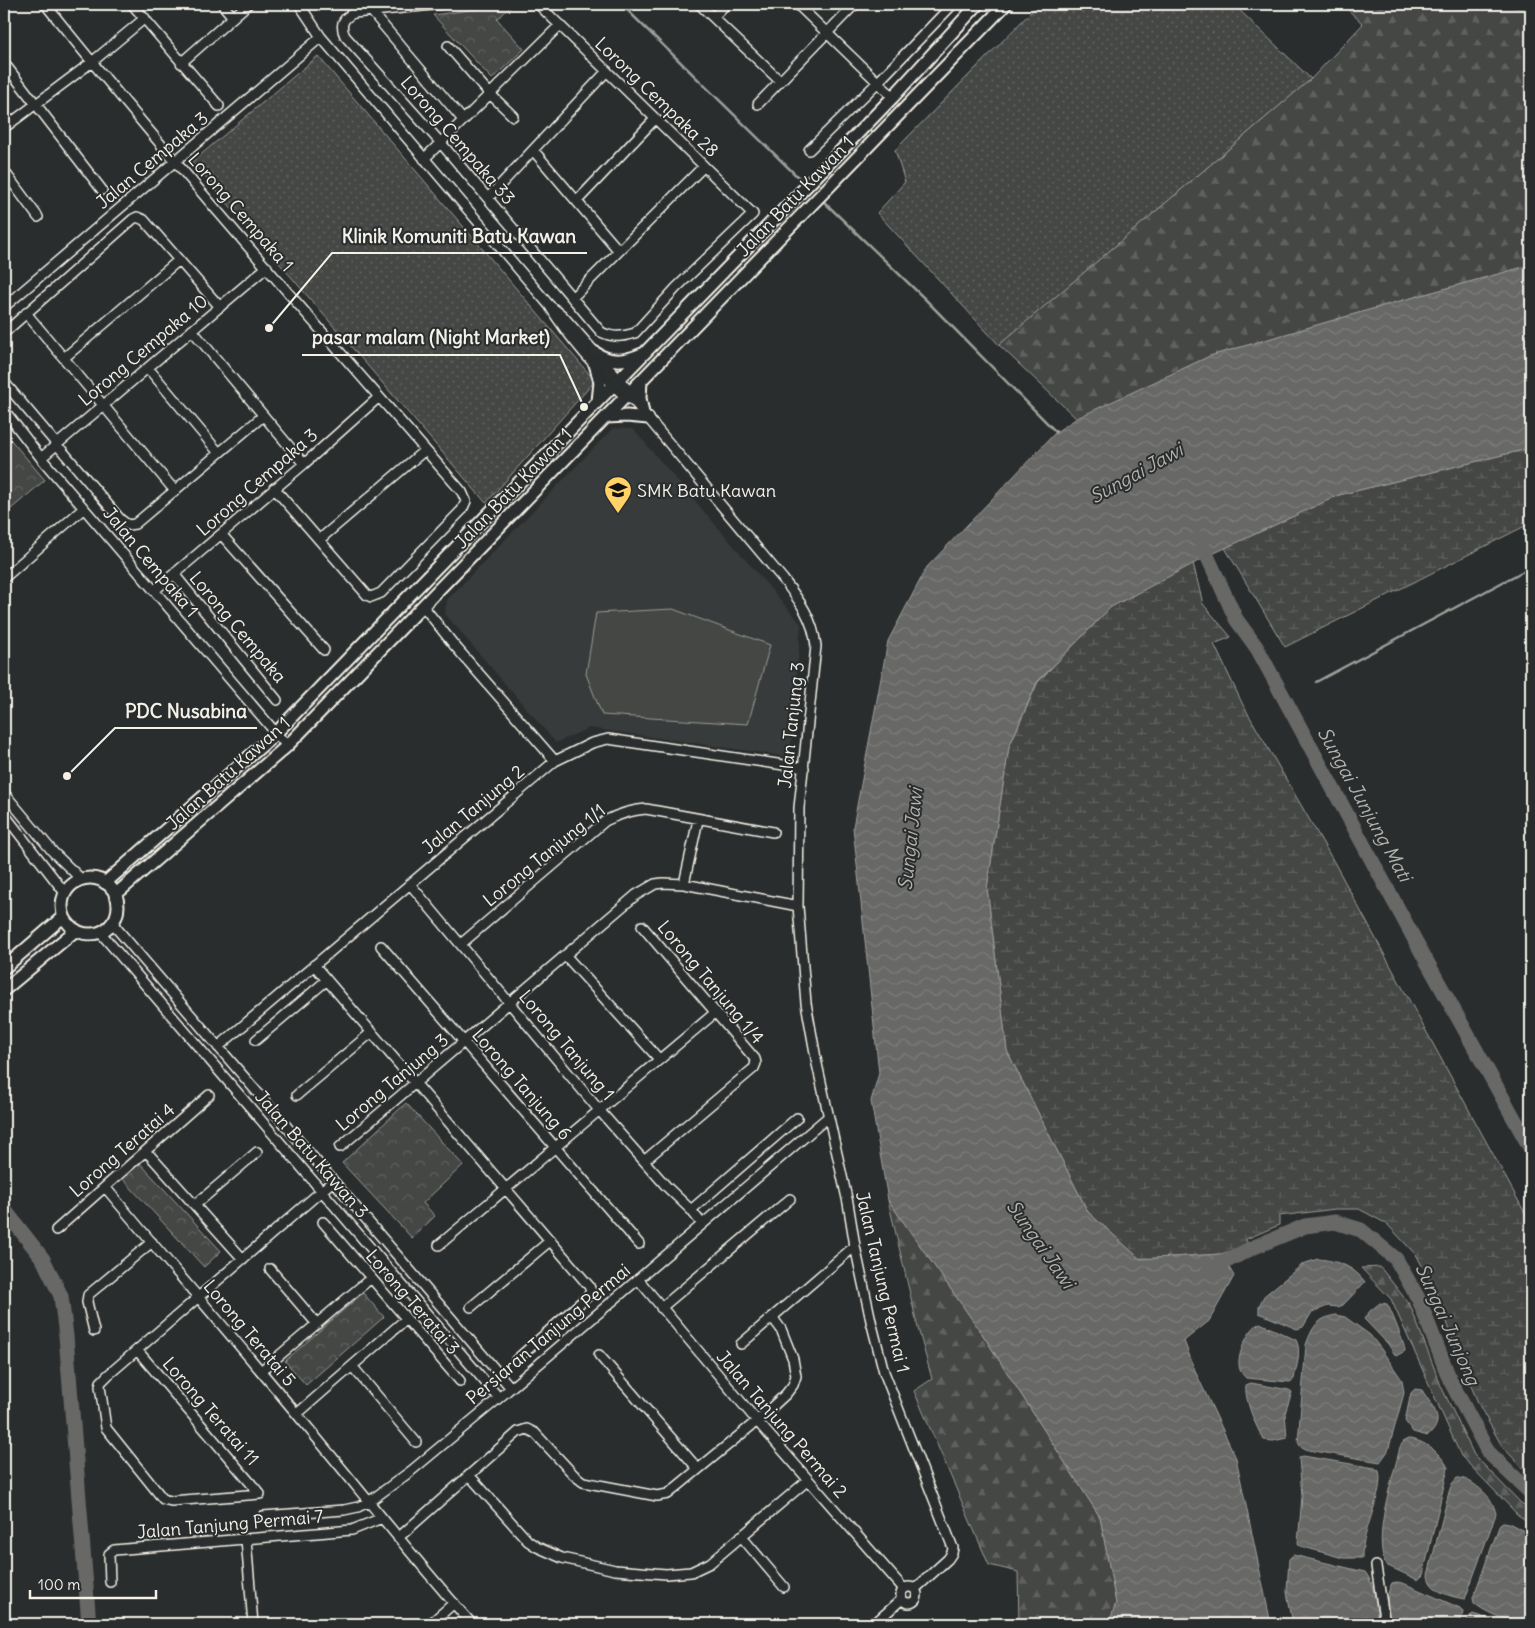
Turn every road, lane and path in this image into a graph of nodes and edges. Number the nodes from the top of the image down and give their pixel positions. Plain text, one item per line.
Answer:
1 (45, 4) edge
2 (132, 4) edge
3 (222, 4) edge
4 (248, 4) edge
5 (299, 4) edge
6 (442, 4) edge
7 (538, 4) edge
8 (699, 4) edge
9 (726, 4) edge
10 (797, 4) edge
11 (855, 4) edge
12 (953, 4) edge
13 (978, 4) edge
14 (1006, 4) edge
15 (372, 12) junction
16 (233, 17) junction
17 (713, 17) junction
18 (145, 18) junction
19 (560, 25) junction
20 (827, 33) junction
21 (321, 37) junction
22 (448, 46) dead end
23 (92, 62) junction
24 (4, 63) edge
25 (181, 63) junction
26 (607, 72) junction
27 (780, 81) junction
28 (878, 82) junction
29 (489, 93) junction
30 (893, 97) junction
31 (758, 104) dead end
32 (36, 105) junction
33 (219, 106) dead end
34 (514, 116) dead end
35 (655, 119) junction
36 (463, 120) junction
37 (4, 128) edge
38 (440, 142) junction
39 (533, 150) junction
40 (808, 150) dead end
41 (424, 159) junction
42 (176, 161) junction
43 (704, 166) junction
44 (4, 171) edge
45 (102, 190) dead end
46 (488, 198) junction
47 (576, 201) junction
48 (753, 214) joint
49 (38, 217) dead end
50 (619, 251) junction
51 (179, 260) junction
52 (267, 267) junction
53 (572, 298) junction
54 (549, 305) junction
55 (4, 307) edge
56 (220, 307) junction
57 (26, 313) junction
58 (192, 330) junction
59 (4, 333) edge
60 (594, 352) junction
61 (644, 353) junction
62 (64, 358) junction
63 (595, 364) junction
64 (148, 368) junction
65 (641, 381) junction
66 (4, 382) edge
67 (616, 382) junction
68 (629, 396) junction
69 (379, 397) junction
70 (598, 401) junction
71 (103, 405) junction
72 (4, 410) edge
73 (263, 416) junction
74 (646, 416) junction
75 (606, 418) junction
76 (56, 445) junction
77 (425, 450) junction
78 (219, 453) junction
79 (41, 458) junction
80 (304, 464) junction
81 (274, 488) junction
82 (175, 490) junction
83 (84, 508) junction
84 (462, 510) joint
85 (221, 534) junction
86 (319, 540) junction
87 (174, 574) junction
88 (4, 578) edge
89 (155, 590) junction
90 (423, 606) junction
91 (324, 650) dead end
92 (277, 700) dead end
93 (275, 734) junction
94 (287, 746) junction
95 (555, 761) junction
96 (804, 768) junction
97 (4, 793) edge
98 (4, 814) edge
99 (698, 820) junction
100 (773, 832) dead end
101 (81, 879) junction
102 (105, 883) junction
103 (410, 884) junction
104 (684, 884) junction
105 (65, 893) junction
106 (115, 895) junction
107 (798, 906) junction
108 (64, 916) junction
109 (112, 923) junction
110 (642, 926) dead end
111 (76, 930) junction
112 (100, 932) junction
113 (461, 944) junction
114 (381, 946) dead end
115 (566, 955) junction
116 (314, 965) junction
117 (4, 968) edge
118 (327, 980) junction
119 (4, 990) edge
120 (511, 1002) junction
121 (716, 1012) junction
122 (372, 1032) junction
123 (256, 1040) dead end
124 (464, 1042) junction
125 (218, 1047) junction
126 (659, 1059) junction
127 (416, 1083) junction
128 (209, 1095) dead end
129 (297, 1095) dead end
130 (599, 1110) junction
131 (828, 1117) junction
132 (797, 1118) dead end
133 (340, 1147) dead end
134 (555, 1147) junction
135 (146, 1151) junction
136 (257, 1152) dead end
137 (644, 1161) junction
138 (333, 1181) junction
139 (104, 1187) junction
140 (506, 1188) junction
141 (322, 1191) junction
142 (790, 1199) dead end
143 (195, 1205) junction
144 (691, 1210) junction
145 (323, 1222) dead end
146 (702, 1224) junction
147 (56, 1230) dead end
148 (550, 1240) junction
149 (152, 1242) junction
150 (639, 1244) dead end
151 (439, 1245) dead end
152 (855, 1246) junction
153 (243, 1259) junction
154 (270, 1269) dead end
155 (371, 1278) junction
156 (638, 1280) junction
157 (198, 1297) junction
158 (471, 1307) dead end
159 (661, 1308) junction
160 (772, 1317) junction
161 (406, 1319) junction
162 (317, 1324) junction
163 (94, 1331) dead end
164 (741, 1344) dead end
165 (137, 1350) junction
166 (599, 1355) dead end
167 (516, 1360) dead end
168 (352, 1366) junction
169 (261, 1371) junction
170 (460, 1381) dead end
171 (511, 1388) junction
172 (499, 1398) junction
173 (297, 1414) junction
174 (757, 1421) junction
175 (416, 1442) dead end
176 (698, 1469) junction
177 (469, 1475) junction
178 (808, 1480) junction
179 (370, 1501) junction
180 (263, 1516) dead end
181 (382, 1518) junction
182 (741, 1536) junction
183 (398, 1538) junction
184 (246, 1539) junction
185 (1376, 1566) dead end
186 (110, 1582) dead end
187 (784, 1588) dead end
188 (904, 1589) junction
189 (915, 1589) junction
190 (902, 1600) junction
191 (454, 1604) junction
192 (253, 1624) edge
193 (430, 1624) edge
194 (472, 1624) edge
195 (874, 1624) edge
196 (1385, 1624) edge

1 - 23 street, Lorong Cempaka 1
2 - 18 street
3 - 16 street
4 - 16 street
5 - 21 street
6 - 15 street
7 - 19 street, Lorong Cempaka 28
8 - 17 street
9 - 17 street
10 - 20 street
11 - 20 street
12 - 28 street
13 - 30 street, Jalan Batu Kawan 1
14 - 65 street, Jalan Batu Kawan 1
15 - 36 street
15 - 38 street, Lorong Cempaka 33
16 - 25 street
17 - 27 street
18 - 23 street
18 - 25 street
19 - 26 street, Lorong Cempaka 28
19 - 29 street
20 - 27 street
20 - 28 street
21 - 41 street
21 - 42 street, Jalan Cempaka 3
22 - 29 street
23 - 32 street
23 - 42 street, Lorong Cempaka 1
24 - 32 street
25 - 33 street
26 - 35 street, Lorong Cempaka 28
26 - 39 street
27 - 31 street
28 - 30 street
28 - 40 street
29 - 34 street
29 - 36 street
30 - 61 street, Jalan Batu Kawan 1
32 - 37 street
32 - 45 street
35 - 43 street, Lorong Cempaka 28
35 - 47 street
36 - 38 street
38 - 41 street
38 - 46 street, Lorong Cempaka 33
39 - 46 street
39 - 47 street
41 - 54 street
42 - 52 street, Lorong Cempaka 1
42 - 55 street, Jalan Cempaka 3
43 - 48 street, Lorong Cempaka 28
43 - 50 street
44 - 49 street
46 - 53 street, Lorong Cempaka 33
47 - 50 street
48 - 53 street, Lorong Cempaka 33
50 - 53 street
51 - 56 street
51 - 57 street
51 - 62 street
52 - 56 street, Lorong Cempaka 10
52 - 69 street, Lorong Cempaka 1
54 - 60 street
54 - 63 street
56 - 58 street, Lorong Cempaka 10
57 - 59 street
57 - 62 street
58 - 64 street, Lorong Cempaka 10
58 - 73 street
60 - 61 street
60 - 67 street
61 - 67 street, Jalan Batu Kawan 1
62 - 71 street
63 - 67 street
63 - 70 street
64 - 71 street, Lorong Cempaka 10
64 - 78 street
65 - 68 street, Jalan Batu Kawan 1
65 - 74 street
66 - 76 street, Jalan Cempaka 1
67 - 68 street, Jalan Tanjung 3
67 - 70 street, Jalan Batu Kawan 1
68 - 74 street, Jalan Tanjung 3
68 - 75 street, Jalan Batu Kawan 1
69 - 77 street, Lorong Cempaka 1
69 - 80 street, Lorong Cempaka 3
70 - 93 street, Jalan Batu Kawan 1
71 - 76 street, Lorong Cempaka 10
71 - 82 street
72 - 79 street, Jalan Cempaka 1
73 - 78 street
73 - 80 street
74 - 75 street
74 - 96 street, Jalan Tanjung 3
75 - 90 street, Jalan Batu Kawan 1
76 - 79 street, Lorong Cempaka 10
76 - 82 street, Jalan Cempaka 1
77 - 84 street, Lorong Cempaka 1
77 - 86 street
78 - 82 street
79 - 83 street, Jalan Cempaka 1
80 - 81 street, Lorong Cempaka 3
81 - 85 street, Lorong Cempaka 3
81 - 86 street
83 - 88 street
83 - 89 street, Jalan Cempaka 1
84 - 86 street, Jalan Batu Kawan 1
85 - 87 street, Lorong Cempaka 3
85 - 91 street
87 - 89 street, Lorong Cempaka 3
87 - 92 street, Lorong Cempaka
89 - 93 street, Jalan Cempaka 1
90 - 94 street, Jalan Batu Kawan 1
90 - 95 street
93 - 94 street, Jalan Cempaka 1
93 - 102 street, Jalan Batu Kawan 1
94 - 106 street, Jalan Batu Kawan 1
95 - 96 street, Jalan Tanjung 2
95 - 103 street, Jalan Tanjung 2
96 - 107 street, Jalan Tanjung 3
97 - 101 street
98 - 105 street
99 - 100 street, Lorong Tanjung 1/1
99 - 104 street
99 - 113 street, Lorong Tanjung 1/1
101 - 102 street
101 - 105 street
102 - 106 street
103 - 113 street, Lorong Tanjung 1
103 - 116 street, Jalan Tanjung 2
104 - 107 street, Lorong Tanjung 3
104 - 115 street, Lorong Tanjung 3
105 - 108 street
106 - 109 street
107 - 131 street, Jalan Tanjung 3
108 - 111 street
108 - 117 street
109 - 112 street
109 - 125 street, Jalan Batu Kawan 3
110 - 121 street, Lorong Tanjung 1/4
111 - 112 street
111 - 119 street
112 - 141 street, Jalan Batu Kawan 3
113 - 120 street, Lorong Tanjung 1
114 - 124 street, Lorong Tanjung 6
115 - 120 street, Lorong Tanjung 3
115 - 126 street
116 - 118 street
116 - 125 street, Jalan Tanjung 2
118 - 122 street
118 - 123 street
120 - 124 street, Lorong Tanjung 3
120 - 130 street, Lorong Tanjung 1
121 - 126 street
121 - 137 street, Lorong Tanjung 1/4
122 - 127 street
122 - 129 street
124 - 127 street, Lorong Tanjung 3
124 - 134 street, Lorong Tanjung 6
125 - 138 street, Jalan Batu Kawan 3
126 - 130 street
127 - 133 street, Lorong Tanjung 3
127 - 140 street
128 - 135 street, Lorong Teratai 4
130 - 134 street
130 - 137 street, Lorong Tanjung 1
131 - 146 street, Persiaran Tanjung Permai
131 - 152 street, Jalan Tanjung Permai 1
132 - 144 street
134 - 140 street
134 - 150 street, Lorong Tanjung 6
135 - 139 street, Lorong Teratai 4
135 - 143 street
136 - 143 street
137 - 144 street, Lorong Tanjung 1
138 - 141 street
138 - 171 street, Jalan Batu Kawan 3
139 - 147 street, Lorong Teratai 4
139 - 149 street, Lorong Teratai 5
140 - 148 street
140 - 151 street
141 - 153 street
141 - 172 street, Jalan Batu Kawan 3
142 - 159 street
143 - 153 street
144 - 146 street, Lorong Tanjung 1
145 - 155 street, Lorong Teratai 3
146 - 156 street, Persiaran Tanjung Permai
148 - 158 street
148 - 167 street
149 - 157 street, Lorong Teratai 5
149 - 163 street
152 - 160 street
152 - 189 street, Jalan Tanjung Permai 1
153 - 157 street
154 - 162 street
155 - 161 street, Lorong Teratai 3
155 - 162 street
156 - 159 street, Jalan Tanjung Permai 2
156 - 171 street, Persiaran Tanjung Permai
157 - 165 street
157 - 169 street, Lorong Teratai 5
159 - 174 street, Jalan Tanjung Permai 2
160 - 164 street
160 - 174 street
161 - 168 street
161 - 170 street, Lorong Teratai 3
162 - 169 street
165 - 165 street, Lorong Teratai 11
166 - 176 street
168 - 173 street
168 - 175 street
169 - 173 street, Lorong Teratai 5
171 - 172 street, Persiaran Tanjung Permai
172 - 179 street, Persiaran Tanjung Permai
173 - 179 street, Lorong Teratai 5
174 - 176 street
174 - 178 street, Jalan Tanjung Permai 2
176 - 177 street
177 - 182 street
177 - 183 street
178 - 182 street
178 - 188 street, Jalan Tanjung Permai 2
179 - 180 street, Persiaran Tanjung Permai
179 - 181 street, Lorong Teratai 5
181 - 183 street, Lorong Teratai 5
181 - 184 street, Jalan Tanjung Permai 7
182 - 187 street
183 - 191 street, Lorong Teratai 5
184 - 186 street, Jalan Tanjung Permai 7
184 - 192 street
185 - 196 street
188 - 189 street
188 - 190 street
189 - 190 street
190 - 195 street
191 - 193 street
191 - 194 street, Lorong Teratai 5

